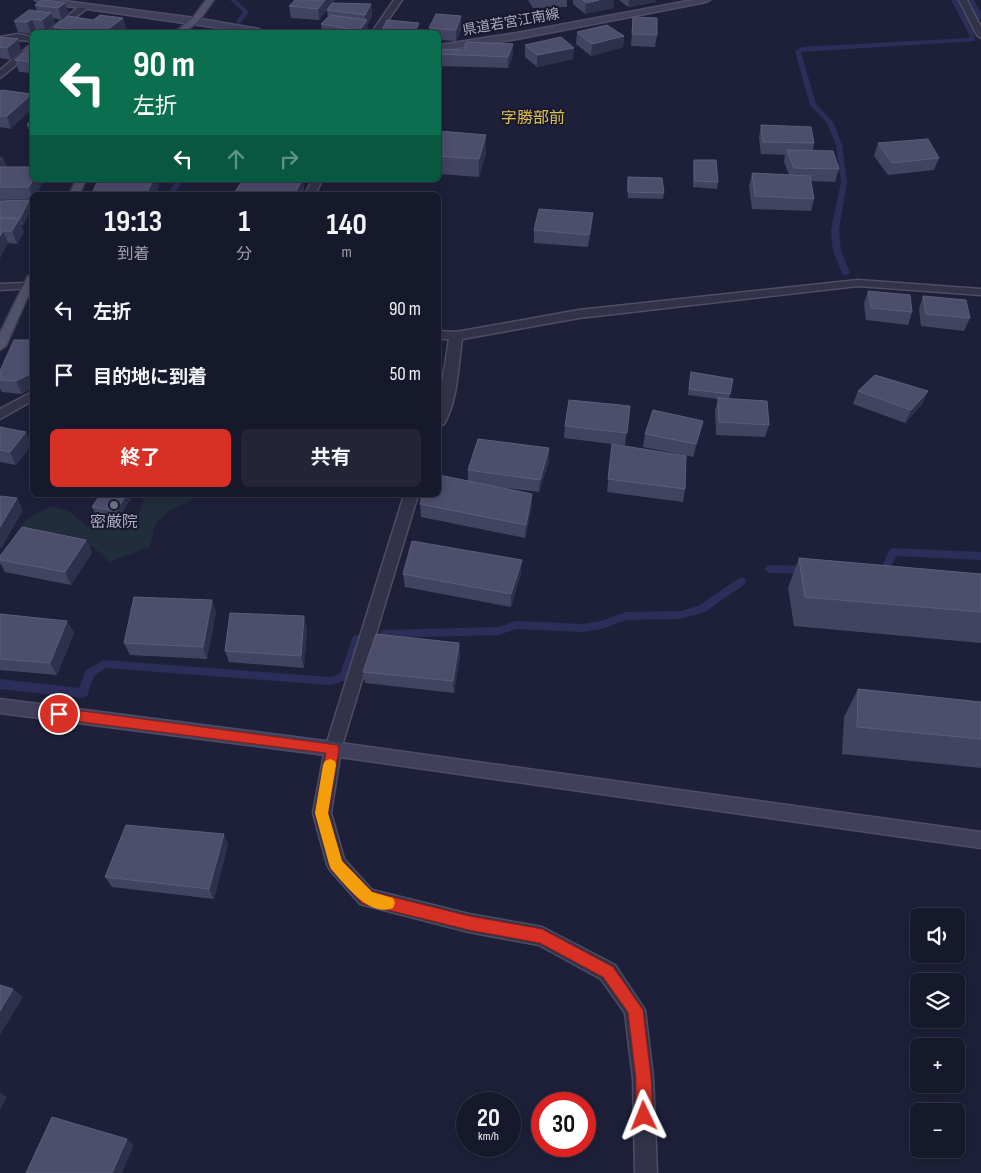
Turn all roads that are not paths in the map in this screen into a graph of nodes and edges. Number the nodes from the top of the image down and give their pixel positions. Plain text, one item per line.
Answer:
1 (38, 0) edge
2 (210, 0) edge
3 (398, 0) edge
4 (706, 0) edge
5 (963, 0) edge
6 (86, 6) junction
7 (195, 21) junction
8 (54, 30) edge
9 (182, 30) edge
10 (247, 30) edge
11 (377, 30) edge
12 (981, 35) edge
13 (30, 39) edge
14 (0, 40) edge
15 (441, 48) edge
16 (30, 50) edge
17 (0, 75) edge
18 (30, 282) edge
19 (0, 287) edge
20 (981, 292) edge
21 (441, 335) edge
22 (456, 336) junction
23 (0, 346) edge
24 (30, 397) edge
25 (0, 415) edge
26 (441, 415) edge
27 (410, 497) edge
28 (0, 706) edge
29 (333, 749) junction
30 (981, 840) edge
31 (646, 1173) edge

1 - 6 main road
2 - 7 main road
3 - 11 street
4 - 15 main road, 県道若宮江南線
5 - 12 street
6 - 7 main road
6 - 8 street
7 - 9 main road
7 - 10 main road
13 - 14 street
16 - 17 street
18 - 19 street
18 - 23 main road
20 - 22 street
21 - 22 street
22 - 26 street
24 - 25 street
27 - 29 street
28 - 29 main road
29 - 30 main road
29 - 31 street

